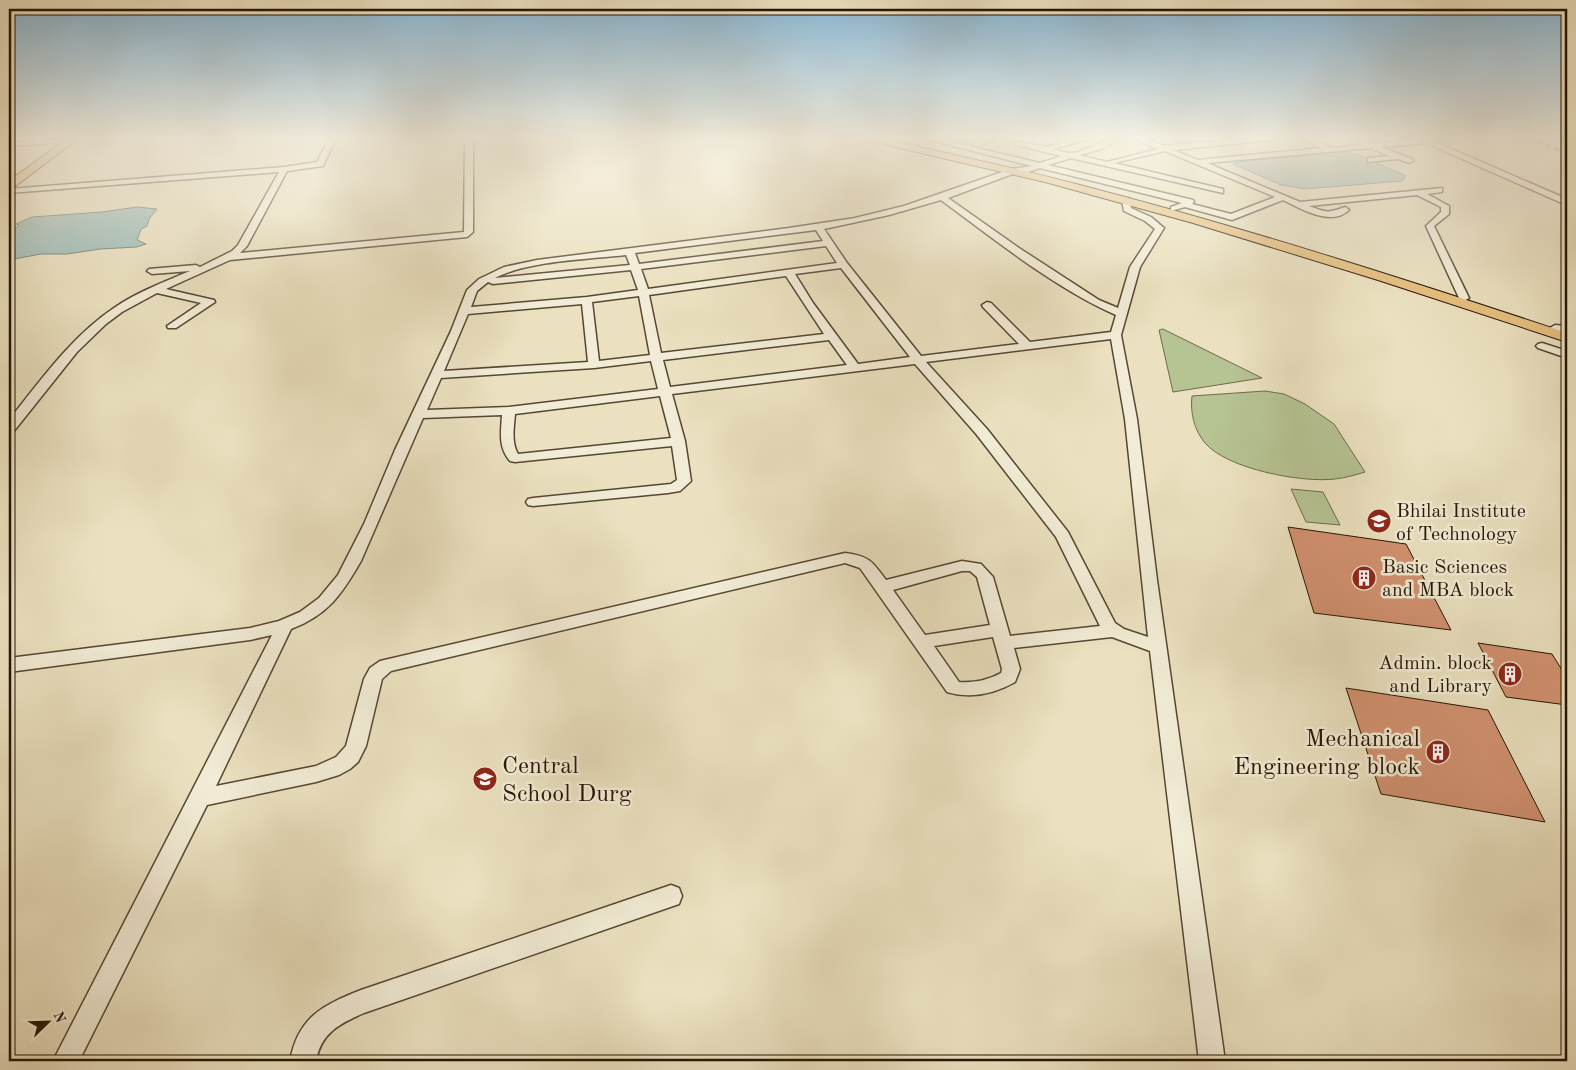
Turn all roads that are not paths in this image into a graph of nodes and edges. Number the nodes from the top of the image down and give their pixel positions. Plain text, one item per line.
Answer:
1 (47, 188) edge
2 (274, 188) edge
3 (469, 188) edge
4 (969, 188) edge
5 (1082, 188) edge
6 (1110, 188) edge
7 (1128, 188) edge
8 (1208, 188) edge
9 (1231, 188) edge
10 (1259, 188) edge
11 (1534, 188) edge
12 (1439, 190) dead end
13 (9, 191) edge
14 (1220, 191) junction
15 (1418, 192) junction
16 (942, 197) junction
17 (1282, 198) junction
18 (1126, 200) junction
19 (1567, 202) edge
20 (1190, 203) junction
21 (1299, 204) junction
22 (1345, 210) dead end
23 (818, 228) junction
24 (827, 243) junction
25 (630, 252) junction
26 (228, 257) junction
27 (843, 265) junction
28 (636, 267) junction
29 (205, 268) junction
30 (152, 271) dead end
31 (789, 273) junction
32 (479, 282) junction
33 (157, 290) junction
34 (644, 293) junction
35 (1464, 298) junction
36 (587, 300) junction
37 (988, 305) dead end
38 (465, 311) junction
39 (1121, 313) junction
40 (172, 326) dead end
41 (1563, 330) edge
42 (1116, 335) junction
43 (832, 336) junction
44 (1567, 338) edge
45 (1027, 346) junction
46 (1542, 346) dead end
47 (1567, 356) edge
48 (656, 357) junction
49 (918, 360) junction
50 (594, 364) junction
51 (854, 368) junction
52 (438, 375) junction
53 (666, 393) junction
54 (509, 411) junction
55 (418, 414) junction
56 (9, 428) edge
57 (678, 441) junction
58 (533, 502) dead end
59 (882, 586) junction
60 (284, 627) junction
61 (1113, 631) junction
62 (1002, 637) junction
63 (921, 642) junction
64 (1158, 647) junction
65 (9, 665) edge
66 (200, 798) junction
67 (671, 896) dead end
68 (66, 1061) edge
69 (303, 1061) edge
70 (1212, 1061) edge

1 - 13 street
2 - 26 street
3 - 26 street
4 - 16 street
5 - 18 main road
6 - 20 main road
7 - 20 street
8 - 14 street
9 - 14 street
10 - 17 street
11 - 19 street
12 - 15 street
14 - 20 street
15 - 21 street
15 - 35 street
16 - 23 street
16 - 39 street
17 - 20 street
17 - 21 street
18 - 39 street
18 - 44 main road
20 - 35 main road
21 - 22 street
23 - 24 street
23 - 25 street
24 - 27 street
24 - 28 street
25 - 28 street
25 - 32 street
26 - 29 street
27 - 31 street
27 - 49 street
28 - 32 street
28 - 34 street
29 - 30 street
29 - 33 street
31 - 34 street
31 - 43 street
32 - 38 street
33 - 40 street
33 - 56 street
34 - 36 street
34 - 48 street
35 - 41 main road
36 - 38 street
36 - 50 street
37 - 45 street
38 - 52 street
39 - 42 street
42 - 45 street
42 - 64 street
43 - 48 street
43 - 51 street
45 - 49 street
46 - 47 street
48 - 50 street
48 - 53 street
49 - 51 street
49 - 61 street
50 - 52 street
51 - 53 street
52 - 55 street
53 - 54 street
53 - 57 street
54 - 55 street
54 - 57 street
55 - 60 street
57 - 58 street
59 - 62 street
59 - 63 street
59 - 66 street
60 - 65 street
60 - 66 street
61 - 62 street
61 - 64 street
62 - 63 street
62 - 63 street
64 - 70 street
66 - 68 street
67 - 69 street

